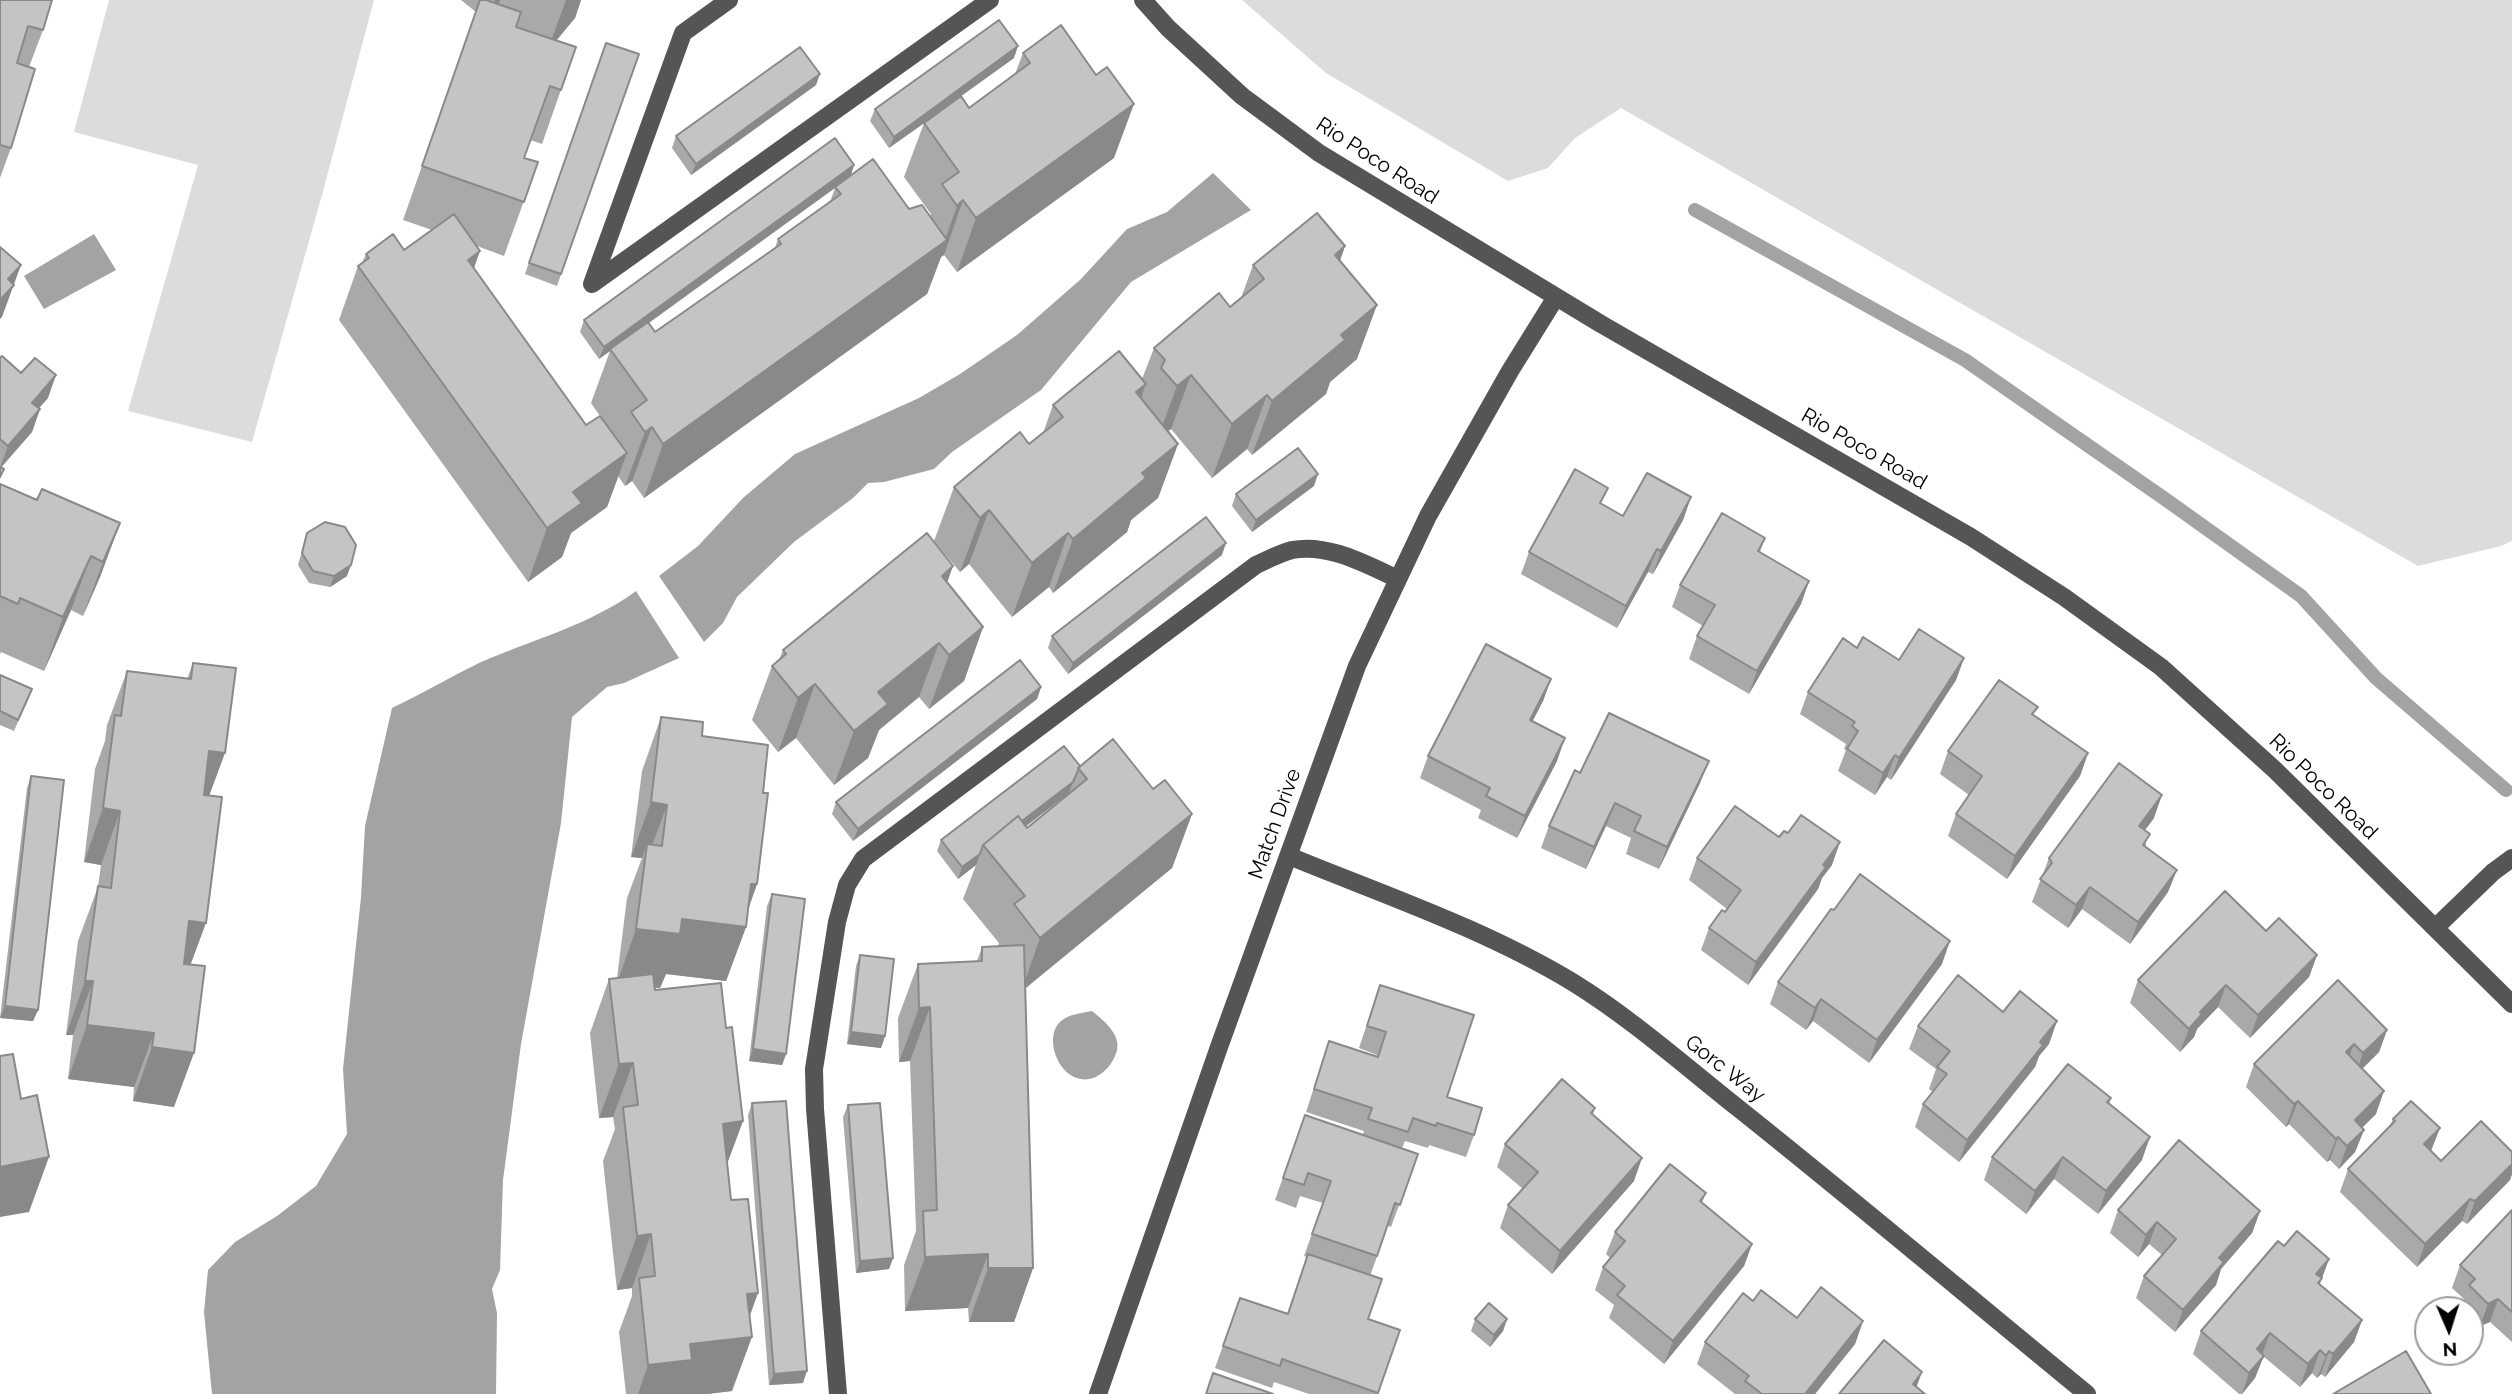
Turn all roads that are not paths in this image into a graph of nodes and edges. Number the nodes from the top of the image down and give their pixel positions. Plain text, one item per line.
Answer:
1 (729, 0) edge
2 (990, 0) edge
3 (1143, 0) edge
4 (1556, 297) junction
5 (1398, 579) junction
6 (1289, 856) junction
7 (2512, 858) edge
8 (2435, 928) junction
9 (2512, 1003) edge
10 (838, 1394) edge
11 (1098, 1394) edge
12 (2087, 1394) edge

1 - 2 street
3 - 4 street, Rio Poco Road
4 - 5 street, Match Drive
4 - 8 street, Rio Poco Road
5 - 6 street, Match Drive
5 - 10 street
6 - 11 street, Match Drive
6 - 12 street, Gorc Way
7 - 8 street
8 - 9 street, Rio Poco Road

